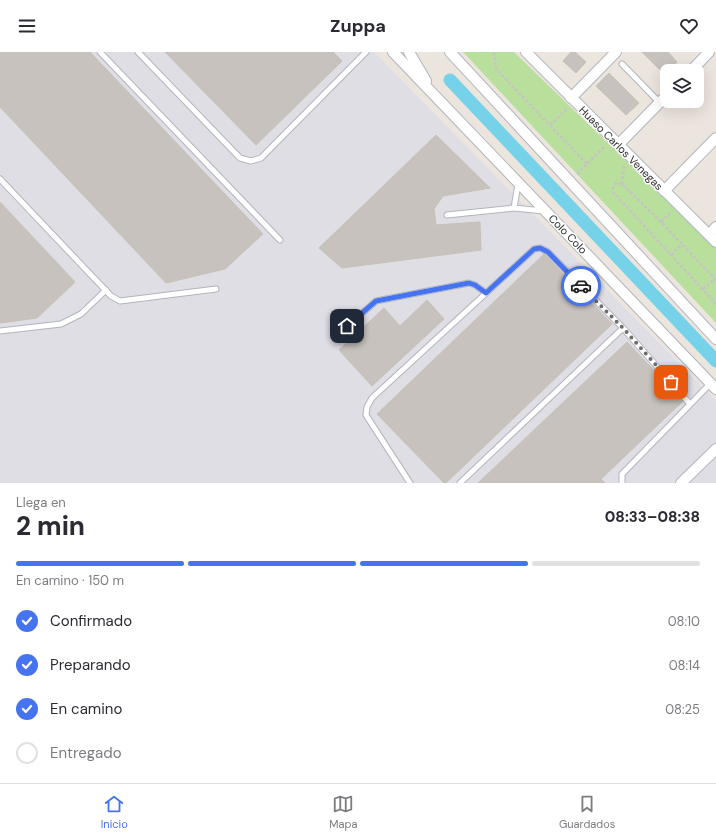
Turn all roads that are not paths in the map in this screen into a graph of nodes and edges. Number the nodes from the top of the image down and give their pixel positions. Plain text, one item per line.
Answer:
1 (100, 52) edge
2 (138, 52) edge
3 (356, 52) edge
4 (366, 52) edge
5 (393, 52) edge
6 (409, 52) edge
7 (450, 52) edge
8 (526, 52) edge
9 (616, 52) edge
10 (709, 52) edge
11 (361, 57) junction
12 (622, 64) dead end
13 (698, 64) edge
14 (436, 96) junction
15 (660, 96) edge
16 (573, 99) junction
17 (660, 102) edge
18 (716, 138) edge
19 (619, 146) junction
20 (0, 179) edge
21 (518, 183) junction
22 (664, 191) junction
23 (514, 208) junction
24 (546, 211) junction
25 (447, 215) dead end
26 (716, 227) edge
27 (712, 239) edge
28 (280, 240) dead end
29 (216, 289) dead end
30 (106, 290) junction
31 (486, 293) junction
32 (623, 328) junction
33 (0, 331) edge
34 (337, 335) dead end
35 (716, 339) edge
36 (713, 386) edge
37 (690, 404) junction
38 (716, 449) edge
39 (410, 483) edge
40 (460, 483) edge
41 (622, 483) edge
42 (681, 483) edge

1 - 28 lane
2 - 11 lane
3 - 11 lane
4 - 11 lane
5 - 14 street, Colo Colo
6 - 14 street, Colo Colo
7 - 35 street
8 - 16 street, Huaso Carlos Venegas
9 - 16 street
10 - 13 street
12 - 15 lane
14 - 21 street, Colo Colo
16 - 19 street, Huaso Carlos Venegas
17 - 19 street
18 - 22 street
19 - 22 street, Huaso Carlos Venegas
20 - 30 lane
21 - 23 lane
21 - 24 street, Colo Colo
22 - 27 street, Huaso Carlos Venegas
23 - 24 lane
23 - 25 lane
24 - 36 street, Colo Colo
26 - 27 street
29 - 30 lane
30 - 33 lane
31 - 32 lane
31 - 34 lane
31 - 39 lane
32 - 37 lane
32 - 40 lane
36 - 37 lane
37 - 41 lane
38 - 42 street

